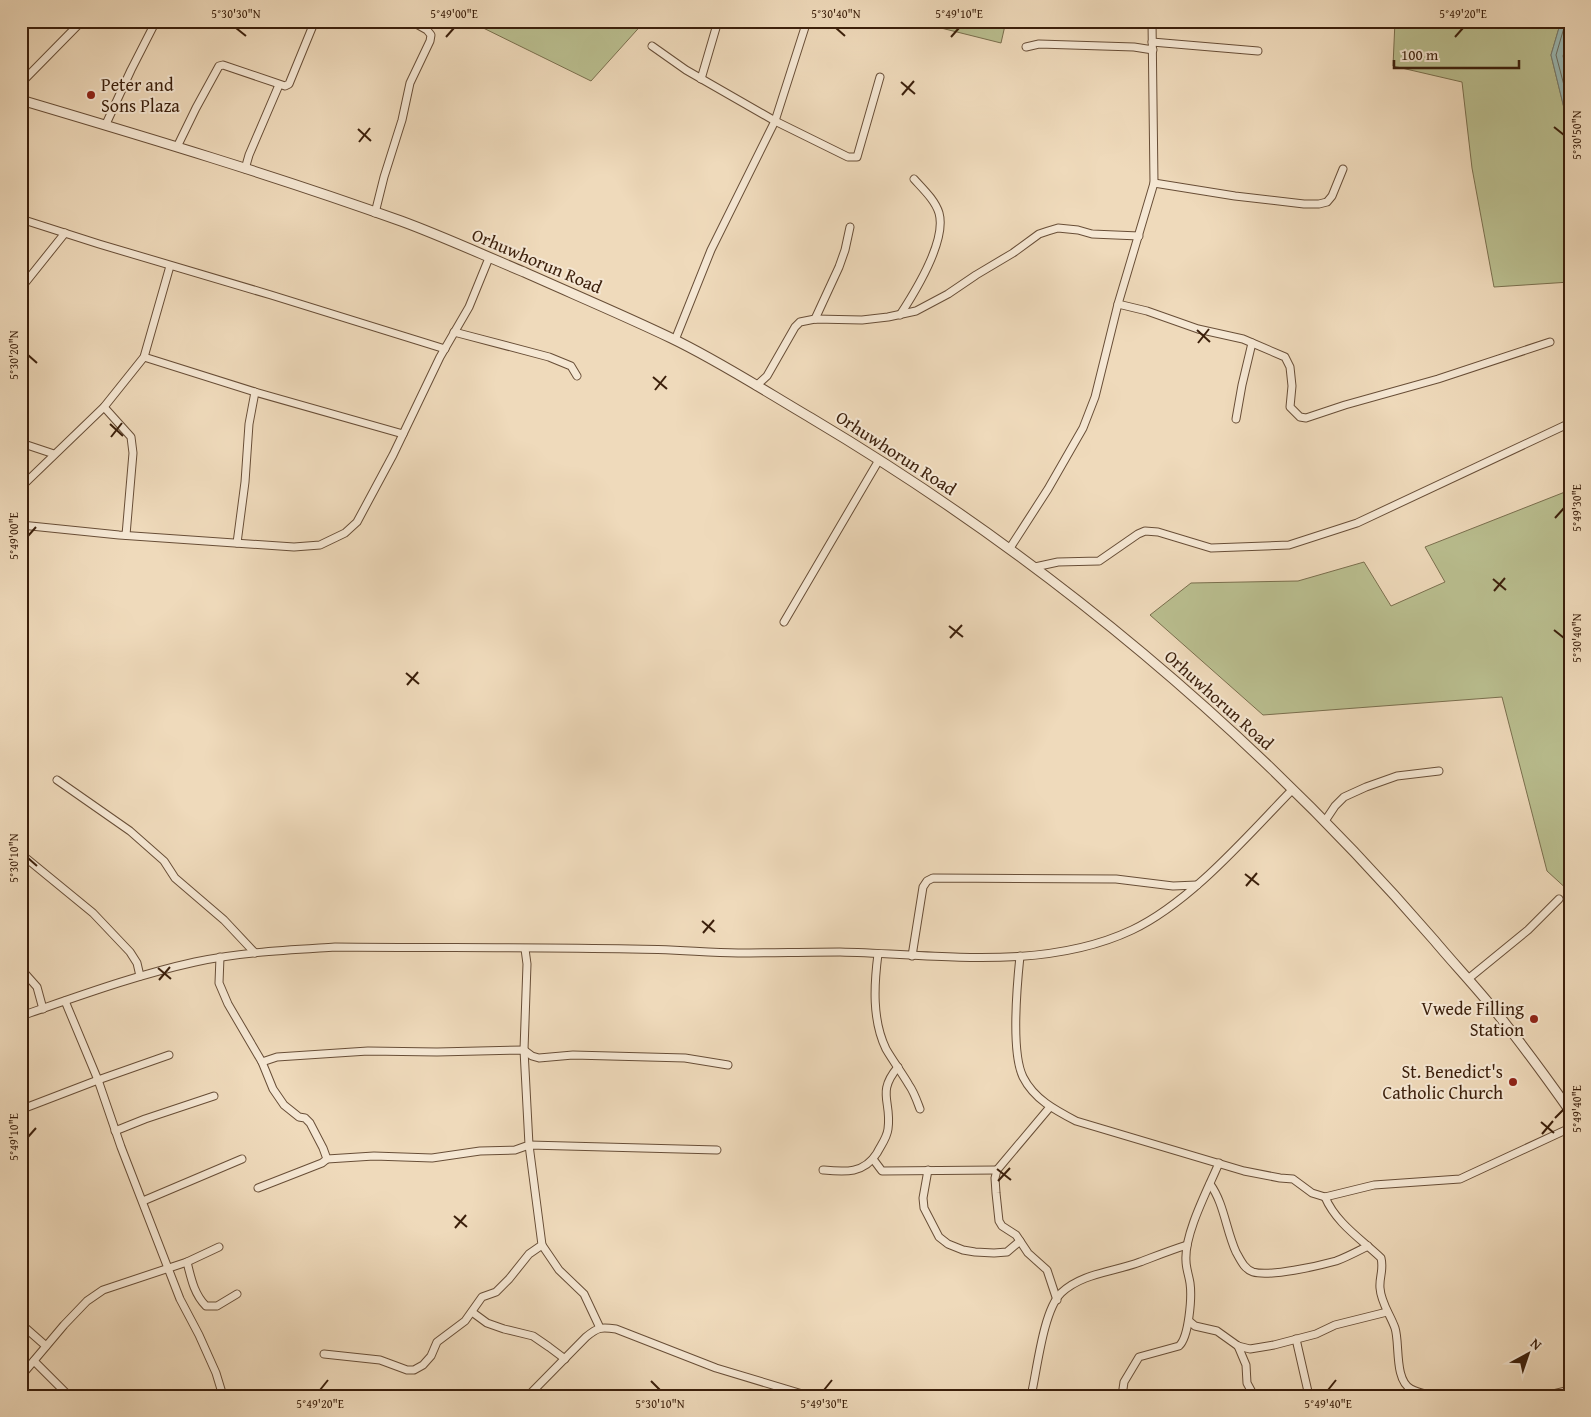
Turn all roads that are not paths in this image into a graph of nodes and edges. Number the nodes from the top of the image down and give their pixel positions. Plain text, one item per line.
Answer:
1 (82, 21) edge
2 (156, 21) edge
3 (411, 21) edge
4 (718, 21) edge
5 (807, 21) edge
6 (1152, 21) edge
7 (314, 22) edge
8 (652, 46) dead end
9 (1152, 46) junction
10 (1026, 47) dead end
11 (1258, 51) dead end
12 (880, 77) dead end
13 (702, 79) junction
14 (21, 83) edge
15 (279, 85) junction
16 (21, 100) edge
17 (774, 122) junction
18 (106, 124) junction
19 (177, 147) junction
20 (245, 169) junction
21 (1343, 169) dead end
22 (914, 179) dead end
23 (1154, 183) junction
24 (375, 213) junction
25 (21, 219) edge
26 (850, 227) dead end
27 (65, 233) junction
28 (1139, 236) junction
29 (490, 258) junction
30 (170, 266) junction
31 (21, 288) edge
32 (1118, 304) junction
33 (900, 315) junction
34 (814, 319) junction
35 (454, 332) junction
36 (675, 340) junction
37 (1550, 342) dead end
38 (1252, 343) junction
39 (445, 349) junction
40 (144, 357) junction
41 (577, 376) dead end
42 (756, 386) junction
43 (255, 392) junction
44 (104, 407) junction
45 (1236, 419) dead end
46 (1570, 424) edge
47 (403, 434) junction
48 (21, 443) edge
49 (54, 454) junction
50 (879, 460) junction
51 (21, 487) edge
52 (21, 525) edge
53 (126, 535) junction
54 (237, 543) junction
55 (1010, 548) junction
56 (1035, 567) junction
57 (784, 622) dead end
58 (1439, 771) dead end
59 (57, 780) dead end
60 (1292, 790) junction
61 (1325, 821) junction
62 (21, 854) edge
63 (1197, 885) junction
64 (1559, 900) dead end
65 (525, 949) junction
66 (255, 953) junction
67 (878, 954) junction
68 (912, 956) junction
69 (1020, 956) junction
70 (220, 958) junction
71 (21, 969) edge
72 (140, 976) junction
73 (1468, 979) junction
74 (65, 1001) junction
75 (43, 1009) junction
76 (21, 1016) edge
77 (524, 1050) junction
78 (169, 1055) dead end
79 (262, 1062) junction
80 (728, 1065) dead end
81 (898, 1067) junction
82 (98, 1080) junction
83 (214, 1096) dead end
84 (1050, 1107) junction
85 (25, 1108) dead end
86 (920, 1109) dead end
87 (1570, 1111) edge
88 (1570, 1128) edge
89 (116, 1131) junction
90 (529, 1145) junction
91 (717, 1150) dead end
92 (242, 1159) dead end
93 (327, 1159) junction
94 (873, 1159) junction
95 (1219, 1163) junction
96 (823, 1170) dead end
97 (928, 1170) junction
98 (997, 1170) junction
99 (1210, 1184) junction
100 (258, 1188) dead end
101 (1325, 1197) junction
102 (143, 1201) junction
103 (1020, 1241) junction
104 (542, 1245) junction
105 (1187, 1245) junction
106 (1368, 1246) junction
107 (219, 1247) dead end
108 (187, 1262) junction
109 (168, 1267) junction
110 (237, 1294) dead end
111 (1056, 1300) junction
112 (472, 1312) junction
113 (1387, 1312) junction
114 (1189, 1321) junction
115 (21, 1324) edge
116 (600, 1328) junction
117 (1296, 1339) junction
118 (46, 1346) junction
119 (1238, 1346) junction
120 (324, 1354) dead end
121 (564, 1359) junction
122 (34, 1361) junction
123 (21, 1376) edge
124 (1570, 1390) edge
125 (1418, 1392) junction
126 (69, 1396) edge
127 (223, 1396) edge
128 (528, 1396) edge
129 (809, 1396) edge
130 (1031, 1396) edge
131 (1122, 1396) edge
132 (1254, 1396) edge
133 (1309, 1396) edge
134 (1408, 1396) edge
135 (1434, 1396) edge
136 (1545, 1396) edge

1 - 14 street
2 - 18 street
3 - 24 street
4 - 13 street
5 - 17 street
6 - 9 street
7 - 15 street
8 - 13 street
9 - 10 street
9 - 11 street
9 - 23 street
12 - 17 street
13 - 17 street
15 - 19 street
15 - 20 street
16 - 18 street, Orhuwhorun Road
17 - 36 street
18 - 19 street, Orhuwhorun Road
19 - 20 street, Orhuwhorun Road
20 - 24 street, Orhuwhorun Road
21 - 23 street
22 - 33 street
23 - 28 street
24 - 29 street, Orhuwhorun Road
25 - 27 street
26 - 34 street
27 - 30 street
27 - 31 street
28 - 32 street
28 - 33 street
29 - 35 street
29 - 36 street, Orhuwhorun Road
30 - 39 street
30 - 40 street
32 - 38 street
32 - 55 street
33 - 34 street
34 - 42 street
35 - 39 street
35 - 41 street
36 - 42 street, Orhuwhorun Road
37 - 38 street
38 - 45 street
39 - 47 street
40 - 43 street
40 - 44 street
42 - 50 street, Orhuwhorun Road
43 - 47 street
43 - 54 street
44 - 49 street
44 - 53 street
46 - 56 street
47 - 54 street
48 - 49 street
49 - 51 street
50 - 55 street, Orhuwhorun Road
50 - 57 street
52 - 53 street
53 - 54 street
55 - 56 street, Orhuwhorun Road
56 - 60 street, Orhuwhorun Road
58 - 61 street
59 - 66 street
60 - 61 street, Orhuwhorun Road
60 - 63 street
61 - 73 street, Orhuwhorun Road
62 - 72 street
63 - 68 street
63 - 69 street
64 - 73 street
65 - 66 street
65 - 67 street
65 - 77 street
66 - 70 street
67 - 68 street
67 - 81 street
68 - 69 street
69 - 84 street
70 - 72 street
70 - 79 street
71 - 75 street
72 - 74 street
73 - 87 street, Orhuwhorun Road
74 - 75 street
74 - 82 street
75 - 76 street
77 - 79 street
77 - 80 street
77 - 90 street
78 - 82 street
79 - 93 street
81 - 86 street
81 - 94 street
82 - 85 street
82 - 89 street
83 - 89 street
84 - 95 street
84 - 98 street
88 - 101 street
89 - 102 street
90 - 91 street
90 - 93 street
90 - 104 street
92 - 102 street
93 - 100 street
94 - 96 street
94 - 97 street
95 - 99 street
95 - 101 street
97 - 98 street
97 - 103 street
98 - 103 street
99 - 105 street
99 - 106 street
101 - 106 street
102 - 109 street
103 - 111 street
104 - 112 street
104 - 116 street
105 - 111 street
105 - 114 street
106 - 113 street
107 - 108 street
108 - 109 street
108 - 110 street
109 - 118 street
109 - 127 street
111 - 130 street
112 - 120 street
112 - 121 street
113 - 117 street
113 - 125 street
114 - 119 street
114 - 131 street
115 - 118 street
116 - 121 street
116 - 129 street
117 - 119 street
117 - 133 street
118 - 122 street
119 - 132 street
121 - 128 street
122 - 123 street
122 - 126 street
124 - 136 street
125 - 134 street
125 - 135 street

